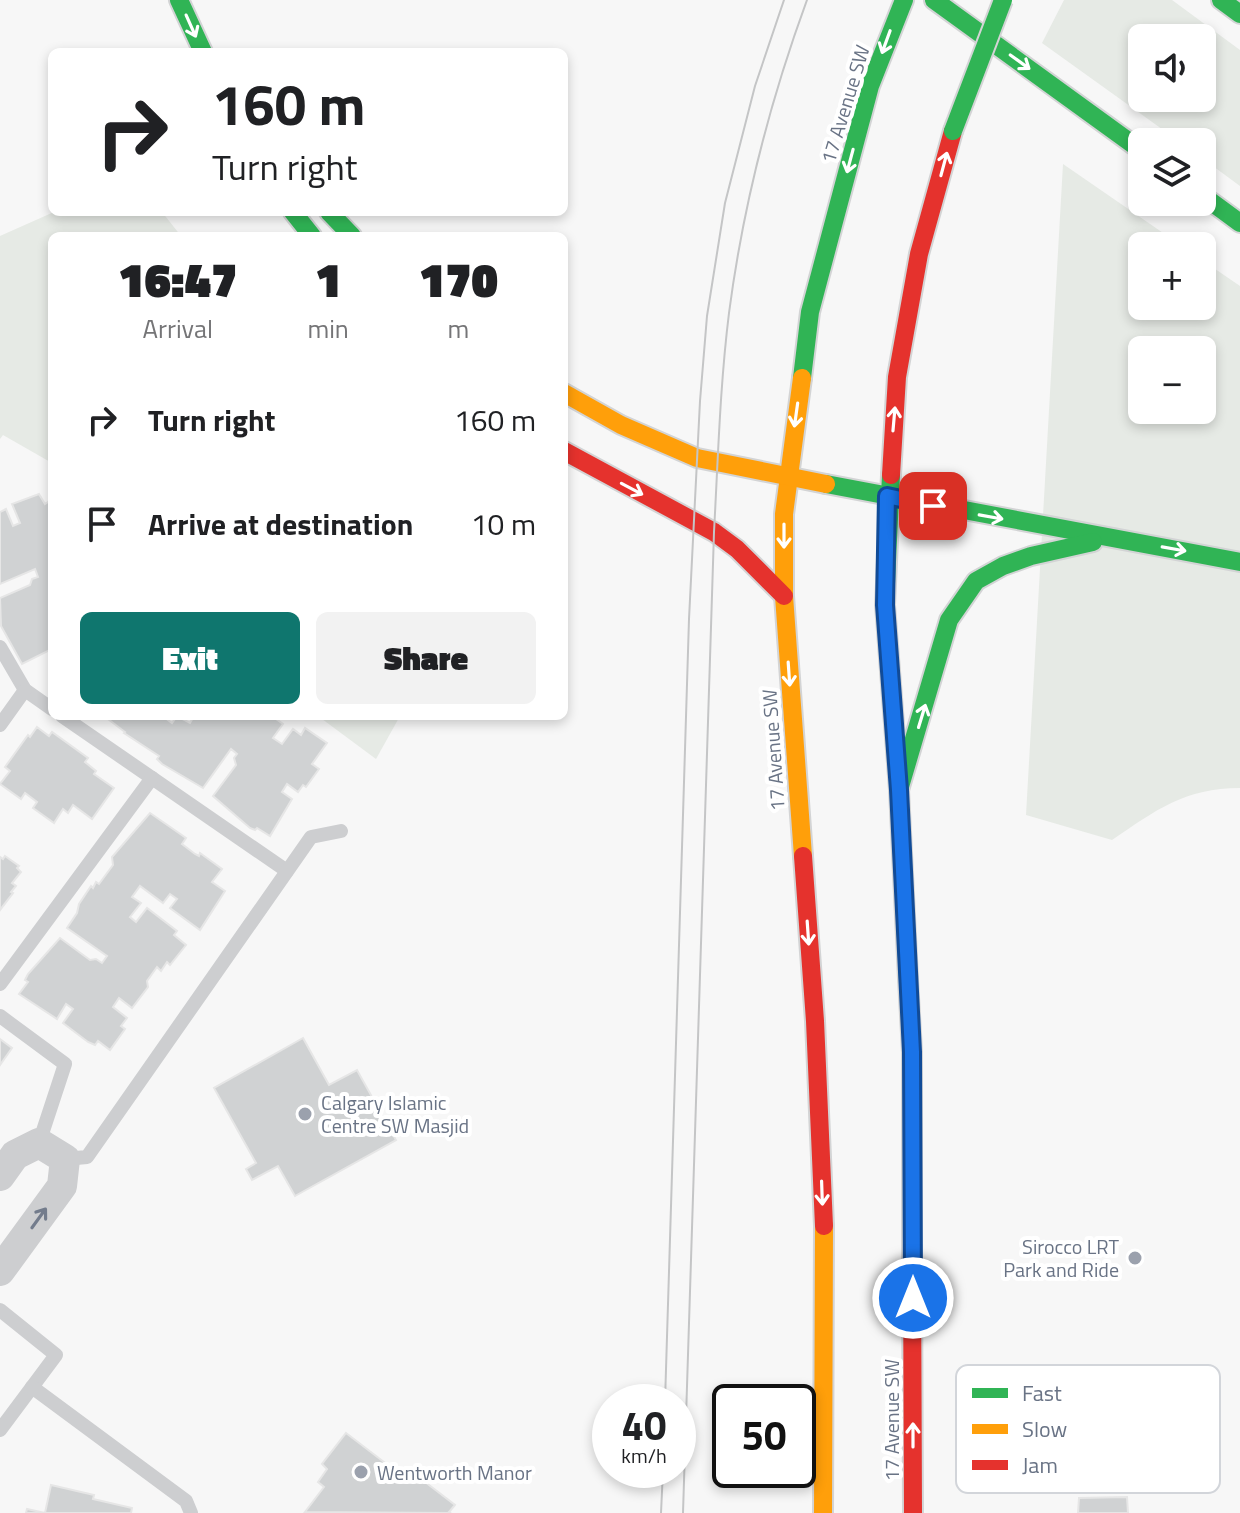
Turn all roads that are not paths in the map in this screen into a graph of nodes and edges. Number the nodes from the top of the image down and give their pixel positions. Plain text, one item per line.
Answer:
1 (179, 0) edge
2 (904, 0) edge
3 (934, 0) edge
4 (1003, 0) edge
5 (1221, 0) edge
6 (1240, 14) edge
7 (201, 48) edge
8 (1128, 141) edge
9 (1216, 205) edge
10 (296, 216) edge
11 (333, 216) edge
12 (1240, 223) edge
13 (309, 232) edge
14 (348, 232) edge
15 (568, 395) edge
16 (568, 453) edge
17 (787, 476) junction
18 (887, 496) junction
19 (1108, 538) junction
20 (1240, 562) edge
21 (784, 596) junction
22 (0, 647) edge
23 (25, 690) junction
24 (48, 706) edge
25 (68, 720) edge
26 (0, 725) edge
27 (152, 778) junction
28 (899, 790) junction
29 (341, 831) dead end
30 (287, 871) junction
31 (0, 984) edge
32 (0, 1016) edge
33 (39, 1143) junction
34 (65, 1159) junction
35 (0, 1176) edge
36 (0, 1271) edge
37 (0, 1310) edge
38 (32, 1387) junction
39 (0, 1430) edge
40 (191, 1513) edge
41 (823, 1513) edge
42 (913, 1513) edge

1 -> 7 main road
2 -> 17 main road, 17 Avenue SW
3 -> 8 main road
18 -> 4 main road, 17 Avenue SW, bridge
5 - 6 main road
9 - 12 main road
10 - 13 main road
11 - 14 main road
15 - 17 main road
16 -> 21 main road
17 - 18 main road
17 -> 21 main road, 17 Avenue SW
18 -> 19 main road
18 - 28 main road, 17 Avenue SW
19 -> 20 main road
28 -> 19 main road
21 -> 41 main road, 17 Avenue SW
22 - 23 lane
23 - 24 lane
23 - 26 lane
25 - 27 lane
27 - 30 lane
27 - 31 lane
42 -> 28 main road, 17 Avenue SW
29 - 30 lane
30 - 34 lane
32 - 33 lane
33 - 34 street
33 - 35 street
36 -> 34 street
37 - 38 lane
38 - 39 lane
38 - 40 lane

